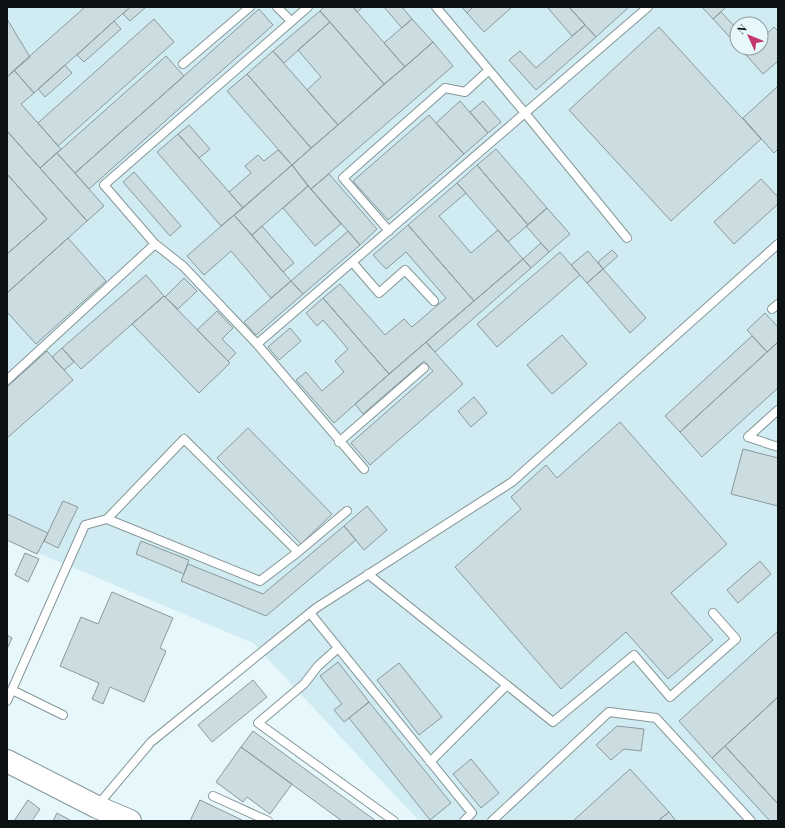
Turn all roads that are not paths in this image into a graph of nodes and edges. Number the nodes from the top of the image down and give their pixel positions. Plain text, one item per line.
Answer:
1 (250, 7) edge
2 (277, 7) edge
3 (308, 7) edge
4 (436, 7) edge
5 (648, 7) edge
6 (291, 21) junction
7 (183, 64) dead end
8 (489, 70) junction
9 (525, 113) junction
10 (389, 231) junction
11 (627, 238) dead end
12 (155, 244) junction
13 (778, 244) edge
14 (353, 262) junction
15 (434, 301) dead end
16 (257, 344) junction
17 (424, 368) dead end
18 (7, 380) edge
19 (778, 410) edge
20 (340, 442) junction
21 (778, 447) edge
22 (364, 469) dead end
23 (347, 511) dead end
24 (107, 519) junction
25 (298, 552) junction
26 (368, 574) junction
27 (310, 613) junction
28 (713, 613) dead end
29 (338, 648) junction
30 (507, 685) junction
31 (12, 690) junction
32 (7, 701) edge
33 (63, 715) dead end
34 (7, 761) edge
35 (430, 762) junction
36 (213, 796) dead end
37 (97, 807) junction
38 (130, 821) edge
39 (268, 821) edge
40 (394, 821) edge
41 (464, 821) edge
42 (492, 821) edge
43 (752, 821) edge

1 - 7 lane
2 - 6 lane
3 - 6 lane
4 - 8 lane
5 - 9 lane
6 - 12 lane
8 - 9 lane
8 - 10 lane
9 - 10 lane
9 - 11 lane
10 - 14 lane
12 - 16 lane
12 - 18 lane
13 - 26 lane
14 - 15 lane
14 - 16 lane
16 - 20 lane
17 - 20 lane
19 - 21 lane
20 - 22 lane
23 - 25 lane
24 - 25 lane
24 - 25 lane
24 - 31 lane
26 - 27 lane
26 - 30 lane
27 - 29 lane
27 - 37 lane
28 - 30 lane
29 - 35 lane
29 - 40 lane
30 - 35 lane
31 - 32 lane
31 - 33 lane
34 - 37 main road
35 - 41 lane
36 - 39 lane
37 - 38 main road
42 - 43 lane

